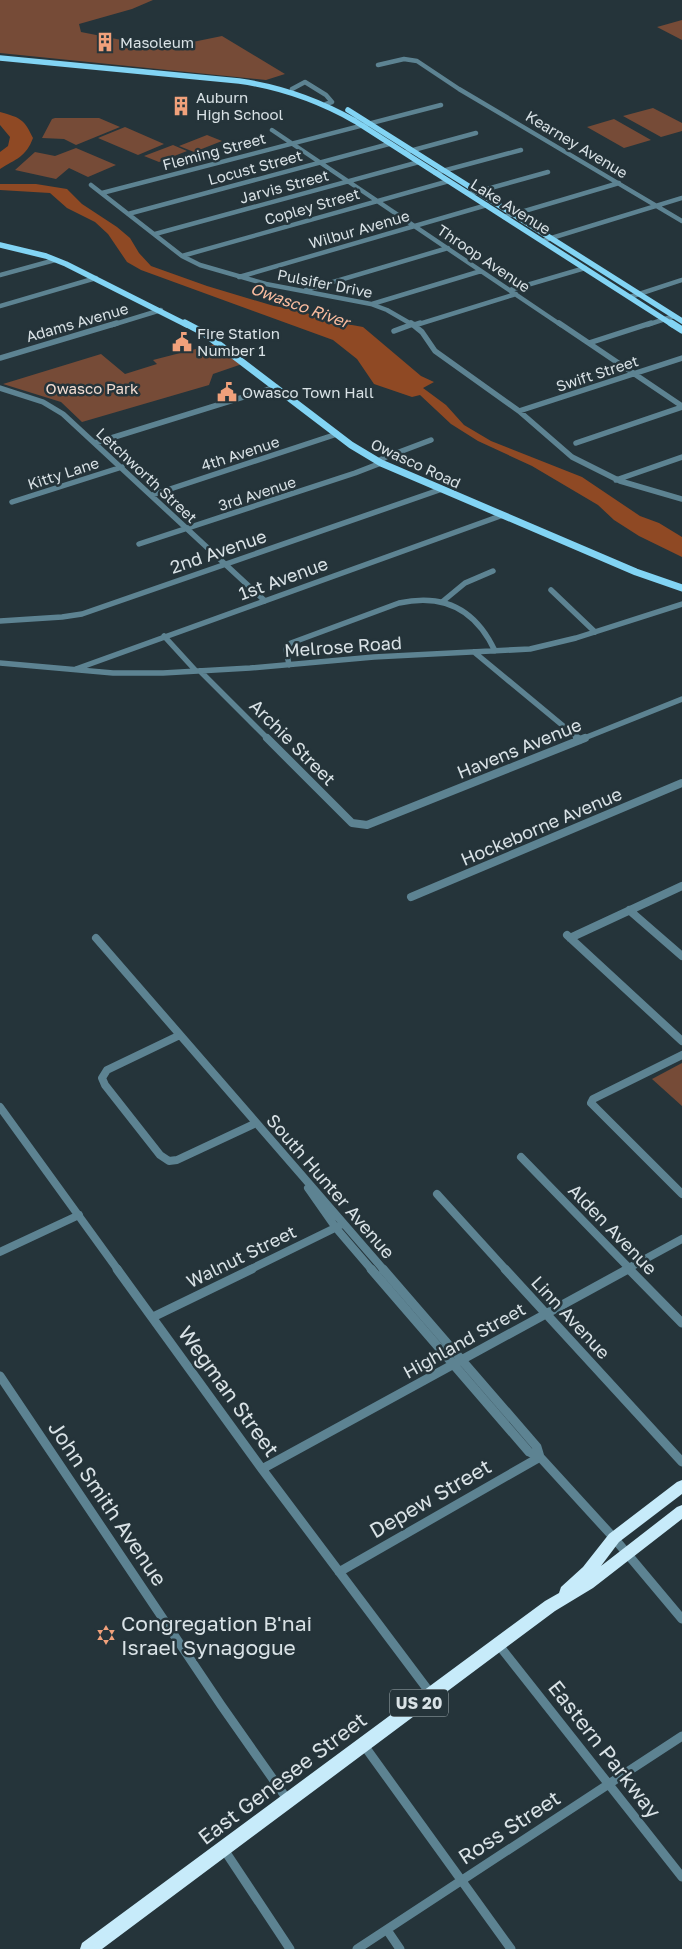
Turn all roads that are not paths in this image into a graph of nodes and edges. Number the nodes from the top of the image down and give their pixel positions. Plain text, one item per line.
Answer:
1 (0, 57) edge
2 (378, 65) dead end
3 (292, 88) junction
4 (332, 102) junction
5 (326, 104) junction
6 (441, 105) dead end
7 (370, 124) junction
8 (361, 126) junction
9 (272, 130) dead end
10 (476, 133) dead end
11 (292, 144) junction
12 (389, 144) junction
13 (412, 150) junction
14 (521, 150) dead end
15 (403, 152) junction
16 (419, 162) junction
17 (319, 163) junction
18 (445, 171) junction
19 (548, 172) dead end
20 (435, 173) junction
21 (448, 181) junction
22 (348, 182) junction
23 (619, 183) junction
24 (91, 185) dead end
25 (478, 192) junction
26 (102, 194) junction
27 (469, 194) junction
28 (682, 198) edge
29 (377, 201) junction
30 (487, 206) junction
31 (657, 206) junction
32 (128, 214) junction
33 (513, 214) junction
34 (504, 217) junction
35 (682, 221) edge
36 (414, 226) junction
37 (155, 234) junction
38 (551, 238) junction
39 (543, 241) junction
40 (0, 245) edge
41 (448, 248) junction
42 (182, 256) junction
43 (55, 260) junction
44 (585, 268) junction
45 (481, 271) junction
46 (0, 275) edge
47 (238, 277) junction
48 (96, 278) junction
49 (682, 280) edge
50 (304, 290) junction
51 (510, 290) junction
52 (516, 294) junction
53 (639, 294) junction
54 (630, 297) junction
55 (372, 304) junction
56 (0, 306) edge
57 (161, 310) junction
58 (674, 316) junction
59 (665, 319) junction
60 (682, 321) edge
61 (414, 325) junction
62 (682, 330) edge
63 (394, 331) dead end
64 (589, 343) junction
65 (0, 358) edge
66 (682, 358) edge
67 (635, 374) junction
68 (276, 387) junction
69 (0, 388) edge
70 (682, 406) edge
71 (519, 411) junction
72 (337, 434) junction
73 (431, 440) dead end
74 (96, 443) junction
75 (576, 443) dead end
76 (682, 457) edge
77 (381, 463) junction
78 (122, 467) junction
79 (616, 480) junction
80 (442, 489) junction
81 (152, 495) junction
82 (682, 499) edge
83 (12, 502) dead end
84 (503, 515) junction
85 (188, 529) junction
86 (139, 544) dead end
87 (225, 564) junction
88 (493, 571) dead end
89 (682, 588) edge
90 (551, 590) dead end
91 (265, 601) junction
92 (442, 602) junction
93 (682, 604) edge
94 (0, 621) edge
95 (595, 632) junction
96 (164, 636) junction
97 (495, 651) junction
98 (474, 652) junction
99 (0, 663) edge
100 (289, 665) junction
101 (74, 670) junction
102 (198, 671) junction
103 (680, 702) edge
104 (580, 740) junction
105 (682, 783) edge
106 (367, 825) joint
107 (682, 886) edge
108 (411, 896) dead end
109 (630, 910) junction
110 (96, 938) dead end
111 (682, 956) edge
112 (180, 1035) junction
113 (682, 1041) edge
114 (682, 1055) edge
115 (0, 1107) edge
116 (256, 1123) junction
117 (521, 1157) dead end
118 (437, 1194) dead end
119 (682, 1194) edge
120 (80, 1215) junction
121 (339, 1226) junction
122 (682, 1239) edge
123 (0, 1252) edge
124 (629, 1268) junction
125 (546, 1314) junction
126 (153, 1317) junction
127 (682, 1323) edge
128 (457, 1362) junction
129 (0, 1376) edge
130 (540, 1457) junction
131 (682, 1462) edge
132 (262, 1469) junction
133 (682, 1486) edge
134 (682, 1511) edge
135 (614, 1538) junction
136 (627, 1553) junction
137 (339, 1572) junction
138 (550, 1606) junction
139 (682, 1619) edge
140 (498, 1644) junction
141 (431, 1694) junction
142 (682, 1736) edge
143 (363, 1744) junction
144 (609, 1784) junction
145 (288, 1799) junction
146 (223, 1848) junction
147 (682, 1877) edge
148 (461, 1881) junction
149 (386, 1930) junction
150 (88, 1949) edge
151 (290, 1949) edge
152 (357, 1949) edge
153 (400, 1949) edge
154 (511, 1949) edge

1 - 3 main road, Lake Avenue
1 - 5 main road, Lake Avenue
2 - 23 street, Kearney Avenue
3 - 4 main road, Lake Avenue
3 - 4 street, Lake Avenue
4 - 5 street
4 - 7 main road, Lake Avenue
5 - 8 main road, Lake Avenue
6 - 7 street, Fleming Street
7 - 8 street, Fleming Street
7 - 13 main road, Lake Avenue
8 - 11 street, Fleming Street
8 - 12 main road, Lake Avenue
9 - 11 street, Throop Avenue
10 - 13 street
11 - 17 street, Throop Avenue
11 - 26 street, Fleming Street
12 - 15 main road, Lake Avenue
12 - 17 street, Locust Street
13 - 15 street
13 - 18 main road, Lake Avenue
14 - 18 street
15 - 16 main road, Lake Avenue
16 - 20 main road, Lake Avenue
16 - 22 street, Jarvis Street
17 - 22 street, Throop Avenue
17 - 32 street, Locust Street
18 - 20 street
18 - 25 main road, Lake Avenue
19 - 25 street
20 - 21 main road, Lake Avenue
21 - 27 main road, Lake Avenue
21 - 29 street, Copley Street
22 - 29 street, Throop Avenue
22 - 37 street, Jarvis Street
23 - 31 street, Kearney Avenue
23 - 33 street
24 - 26 street, Pulsifer Drive
25 - 27 street
25 - 33 main road, Lake Avenue
26 - 32 street, Pulsifer Drive
27 - 30 main road, Lake Avenue
28 - 31 street
29 - 36 street, Throop Avenue
29 - 42 street, Copley Street
30 - 34 main road, Lake Avenue
30 - 36 street, Wilbur Avenue
31 - 35 street, Kearney Avenue
31 - 38 street
32 - 37 street, Pulsifer Drive
33 - 34 street
33 - 38 main road, Lake Avenue
34 - 39 main road, Lake Avenue
36 - 41 street, Throop Avenue
36 - 47 street, Wilbur Avenue
37 - 42 street, Pulsifer Drive
38 - 39 street
38 - 53 main road, Lake Avenue
39 - 44 main road, Lake Avenue
40 - 43 main road, Owasco Road
41 - 45 street, Throop Avenue
41 - 50 street
42 - 47 street, Pulsifer Drive
43 - 46 street
43 - 48 main road, Owasco Road
44 - 51 street
44 - 54 main road, Lake Avenue
45 - 51 street, Throop Avenue
45 - 55 street
47 - 50 street, Pulsifer Drive
48 - 56 street
48 - 57 main road, Owasco Road
49 - 53 street
50 - 55 street, Pulsifer Drive
51 - 52 street, Throop Avenue
52 - 61 street
52 - 64 street, Throop Avenue
53 - 54 street
53 - 58 main road, Lake Avenue
54 - 59 main road, Lake Avenue
55 - 61 street, Pulsifer Drive
57 - 65 street, Adams Avenue
57 - 68 main road, Owasco Road
58 - 59 street
58 - 60 main road, Lake Avenue
59 - 62 main road, Lake Avenue
59 - 64 street
61 - 63 street
61 - 71 street, Pulsifer Drive
64 - 67 street, Throop Avenue
66 - 67 street, Swift Street
67 - 70 street, Throop Avenue
67 - 71 street, Swift Street
68 - 72 main road, Owasco Road
68 - 74 street
69 - 74 street, Letchworth Street
70 - 75 street
71 - 79 street, Pulsifer Drive
72 - 77 main road, Owasco Road
72 - 81 street, 4th Avenue
73 - 77 street
74 - 78 street, Letchworth Street
76 - 79 street
77 - 80 main road, Owasco Road
77 - 85 street, 3rd Avenue
78 - 81 street, Letchworth Street
78 - 83 street, Kitty Lane
79 - 82 street, Pulsifer Drive
80 - 84 main road, Owasco Road
80 - 87 street, 2nd Avenue
81 - 85 street, Letchworth Street
84 - 89 main road, Owasco Road
84 - 91 street, 1st Avenue
85 - 86 street, 3rd Avenue
85 - 87 street, Letchworth Street
87 - 91 street, Letchworth Street
87 - 94 street, 2nd Avenue
88 - 92 street
90 - 95 street
91 - 96 street, 1st Avenue
92 - 97 street
92 - 100 street
93 - 95 street, Melrose Road
95 - 97 street, Melrose Road
96 - 101 street, 1st Avenue
96 - 102 street, Archie Street
97 - 98 street, Melrose Road
98 - 100 street, Melrose Road
98 - 104 street
99 - 101 street, Melrose Road
100 - 102 street, Melrose Road
101 - 102 street, Melrose Road
102 - 106 street, Archie Street
103 - 104 street, Havens Avenue
104 - 106 street, Havens Avenue
105 - 108 street, Hockeborne Avenue
107 - 109 street
109 - 111 street
109 - 113 street
110 - 112 street, South Hunter Avenue
112 - 116 street, South Hunter Avenue
112 - 116 street
114 - 119 street
115 - 120 street, Wegman Street
116 - 121 street, South Hunter Avenue
117 - 124 street, Alden Avenue
118 - 125 street, Linn Avenue
120 - 123 street
120 - 126 street, Wegman Street
121 - 126 street, Walnut Street
121 - 128 street, South Hunter Avenue
122 - 124 street, Highland Street
124 - 125 street, Highland Street
124 - 127 street, Alden Avenue
125 - 128 street, Highland Street
125 - 131 street, Linn Avenue
126 - 132 street, Wegman Street
128 - 130 street, South Hunter Avenue
128 - 132 street, Highland Street
129 - 145 street, John Smith Avenue
130 - 135 street, South Hunter Avenue
130 - 137 street, Depew Street
132 - 137 street, Wegman Street
133 - 135 highway, East Genesee Street / US 20
134 - 136 highway, East Genesee Street / US 20
135 - 136 street, South Hunter Avenue
135 - 138 highway, East Genesee Street / US 20
136 - 138 highway, East Genesee Street / US 20
136 - 139 street, South Hunter Avenue
137 - 141 street, Wegman Street
138 - 140 highway, East Genesee Street / US 20
140 - 141 highway, East Genesee Street / US 20
140 - 144 street, Eastern Parkway
141 - 143 highway, East Genesee Street / US 20
142 - 144 street, Ross Street
143 - 145 highway, East Genesee Street / US 20
143 - 148 street
144 - 147 street, Eastern Parkway
144 - 148 street, Ross Street
145 - 146 highway, East Genesee Street / US 20
146 - 150 highway, East Genesee Street / US 20
146 - 151 street
148 - 149 street, Ross Street
148 - 154 street
149 - 152 street, Ross Street
149 - 153 street

